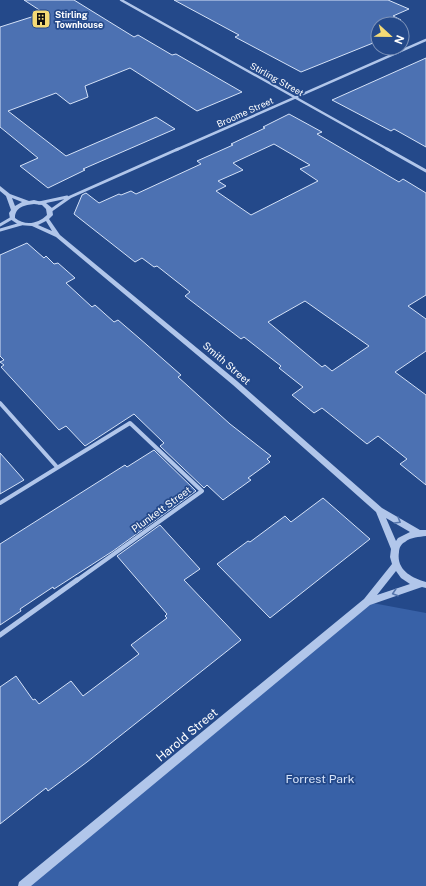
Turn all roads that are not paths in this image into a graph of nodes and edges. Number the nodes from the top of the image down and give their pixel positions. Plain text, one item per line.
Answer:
1 (121, 0) edge
2 (426, 40) edge
3 (295, 97) junction
4 (426, 171) edge
5 (0, 188) edge
6 (8, 195) junction
7 (70, 197) junction
8 (28, 203) junction
9 (39, 203) junction
10 (14, 210) junction
11 (50, 212) junction
12 (12, 218) junction
13 (47, 218) junction
14 (0, 224) edge
15 (21, 224) junction
16 (31, 224) junction
17 (0, 230) edge
18 (58, 236) junction
19 (0, 403) edge
20 (57, 467) junction
21 (0, 503) edge
22 (379, 510) junction
23 (417, 532) junction
24 (426, 533) edge
25 (394, 547) junction
26 (396, 566) junction
27 (424, 585) edge
28 (367, 602) junction
29 (0, 635) edge
30 (23, 886) edge

1 - 3 street, Stirling Street
2 - 3 street, Broome Street
3 - 4 street, Stirling Street
3 - 7 street, Broome Street
5 - 6 street
6 - 8 street
6 - 10 street
7 - 9 street, Broome Street
7 - 11 street, Broome Street
8 - 9 street
8 - 10 street
9 - 11 street
10 - 12 street
11 - 13 street
12 - 14 street
12 - 15 street
13 - 16 street
13 - 18 street, Smith Street
15 - 16 street
15 - 17 street
16 - 18 street, Smith Street
18 - 22 street, Smith Street
19 - 20 street
20 - 21 street, Plunkett Street
20 - 29 street, Plunkett Street
22 -> 23 street, Smith Street
22 - 25 street, Smith Street
23 - 24 street
23 - 25 street
25 - 26 street, Smith Street
26 - 27 street
26 - 28 street, Harold Street
27 -> 28 street, Harold Street
28 - 30 street, Harold Street

